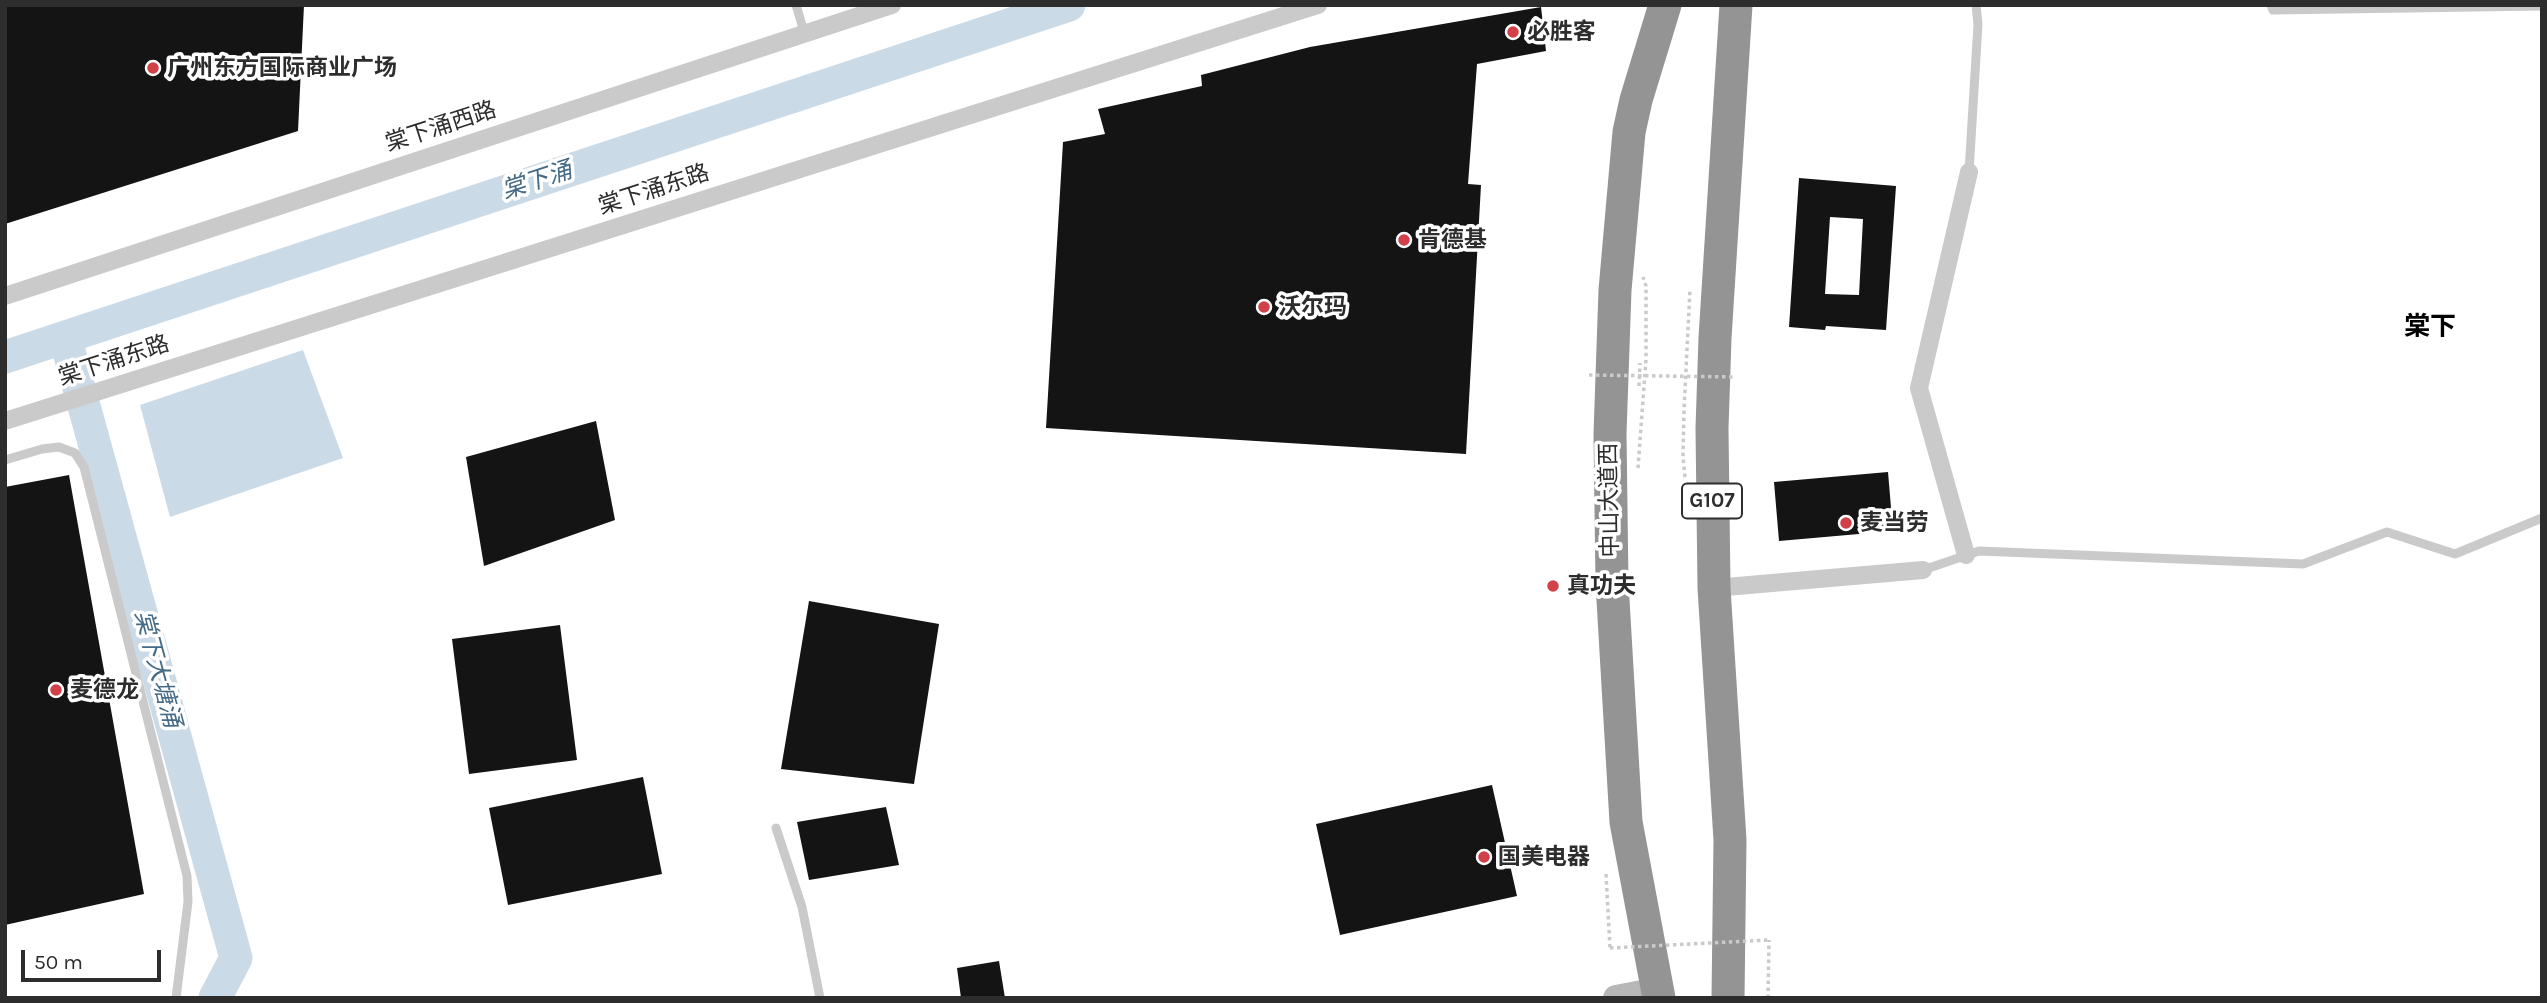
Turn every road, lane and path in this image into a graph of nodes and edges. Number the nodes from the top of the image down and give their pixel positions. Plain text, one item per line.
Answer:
1 (796, 5) edge
2 (892, 5) edge
3 (1318, 5) edge
4 (1665, 5) edge
5 (1736, 5) edge
6 (1976, 5) edge
7 (2271, 5) edge
8 (2542, 6) edge
9 (805, 34) junction
10 (1969, 172) joint
11 (1643, 276) dead end
12 (5, 296) edge
13 (1590, 375) dead end
14 (1736, 377) dead end
15 (5, 421) edge
16 (5, 460) edge
17 (1637, 474) dead end
18 (2542, 518) edge
19 (1966, 555) junction
20 (1923, 570) joint
21 (1714, 588) junction
22 (776, 828) dead end
23 (1606, 874) dead end
24 (1658, 994) edge
25 (176, 998) edge
26 (820, 998) edge
27 (1616, 998) edge
28 (1728, 998) edge
29 (1768, 998) edge

1 - 9 lane
2 - 9 street, 棠下涌西路
3 - 15 street, 棠下涌东路
4 - 24 highway, 中山大道西
5 - 21 highway, G107
6 - 10 lane
7 - 8 lane
9 - 12 street, 棠下涌西路
10 - 19 street
11 - 17 path
13 - 14 path, bridge
16 - 25 lane
18 - 19 lane
19 - 20 lane
20 - 21 street
21 - 28 highway, G107
22 - 26 lane
23 - 29 path, bridge
24 - 27 street

